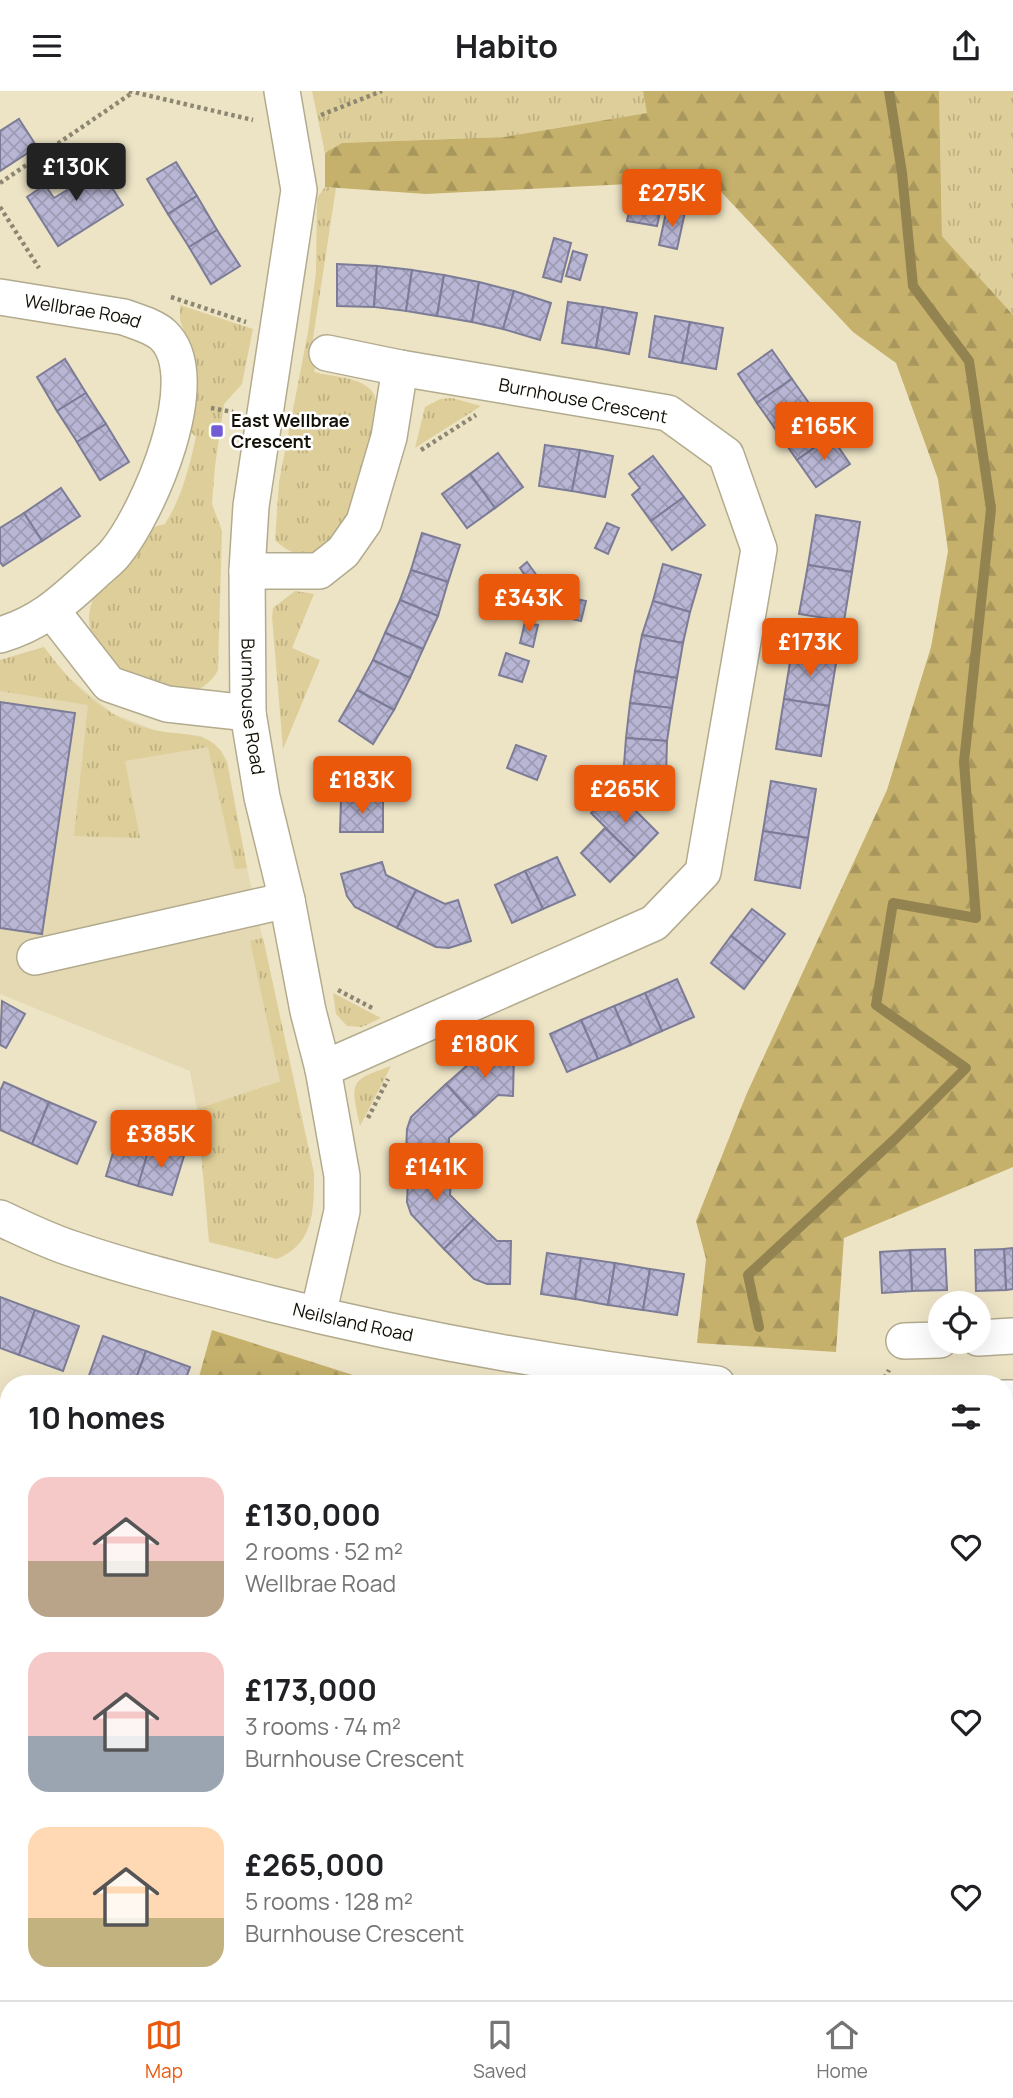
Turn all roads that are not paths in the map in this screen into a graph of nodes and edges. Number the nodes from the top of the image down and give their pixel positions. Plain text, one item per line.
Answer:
1 (282, 91) edge
2 (0, 297) edge
3 (327, 353) dead end
4 (400, 368) junction
5 (247, 571) junction
6 (52, 611) junction
7 (0, 635) edge
8 (248, 713) junction
9 (287, 901) junction
10 (34, 957) dead end
11 (323, 1069) junction
12 (0, 1218) edge
13 (317, 1315) junction
14 (1013, 1336) edge
15 (991, 1337) edge
16 (928, 1340) edge
17 (904, 1341) dead end
18 (568, 1374) edge

1 - 5 street, Burnhouse Road
2 - 6 street, Wellbrae Road
3 - 4 street, Burnhouse Crescent
4 - 5 street
4 - 11 street, Burnhouse Crescent
5 - 8 street, Burnhouse Road
6 - 7 street
6 - 8 street
8 - 9 street, Burnhouse Road
9 - 10 street
9 - 11 street, Burnhouse Road
11 - 13 street, Burnhouse Road
12 - 13 street, Neilsland Road
13 - 18 street, Neilsland Road
14 - 15 street
16 - 17 street

